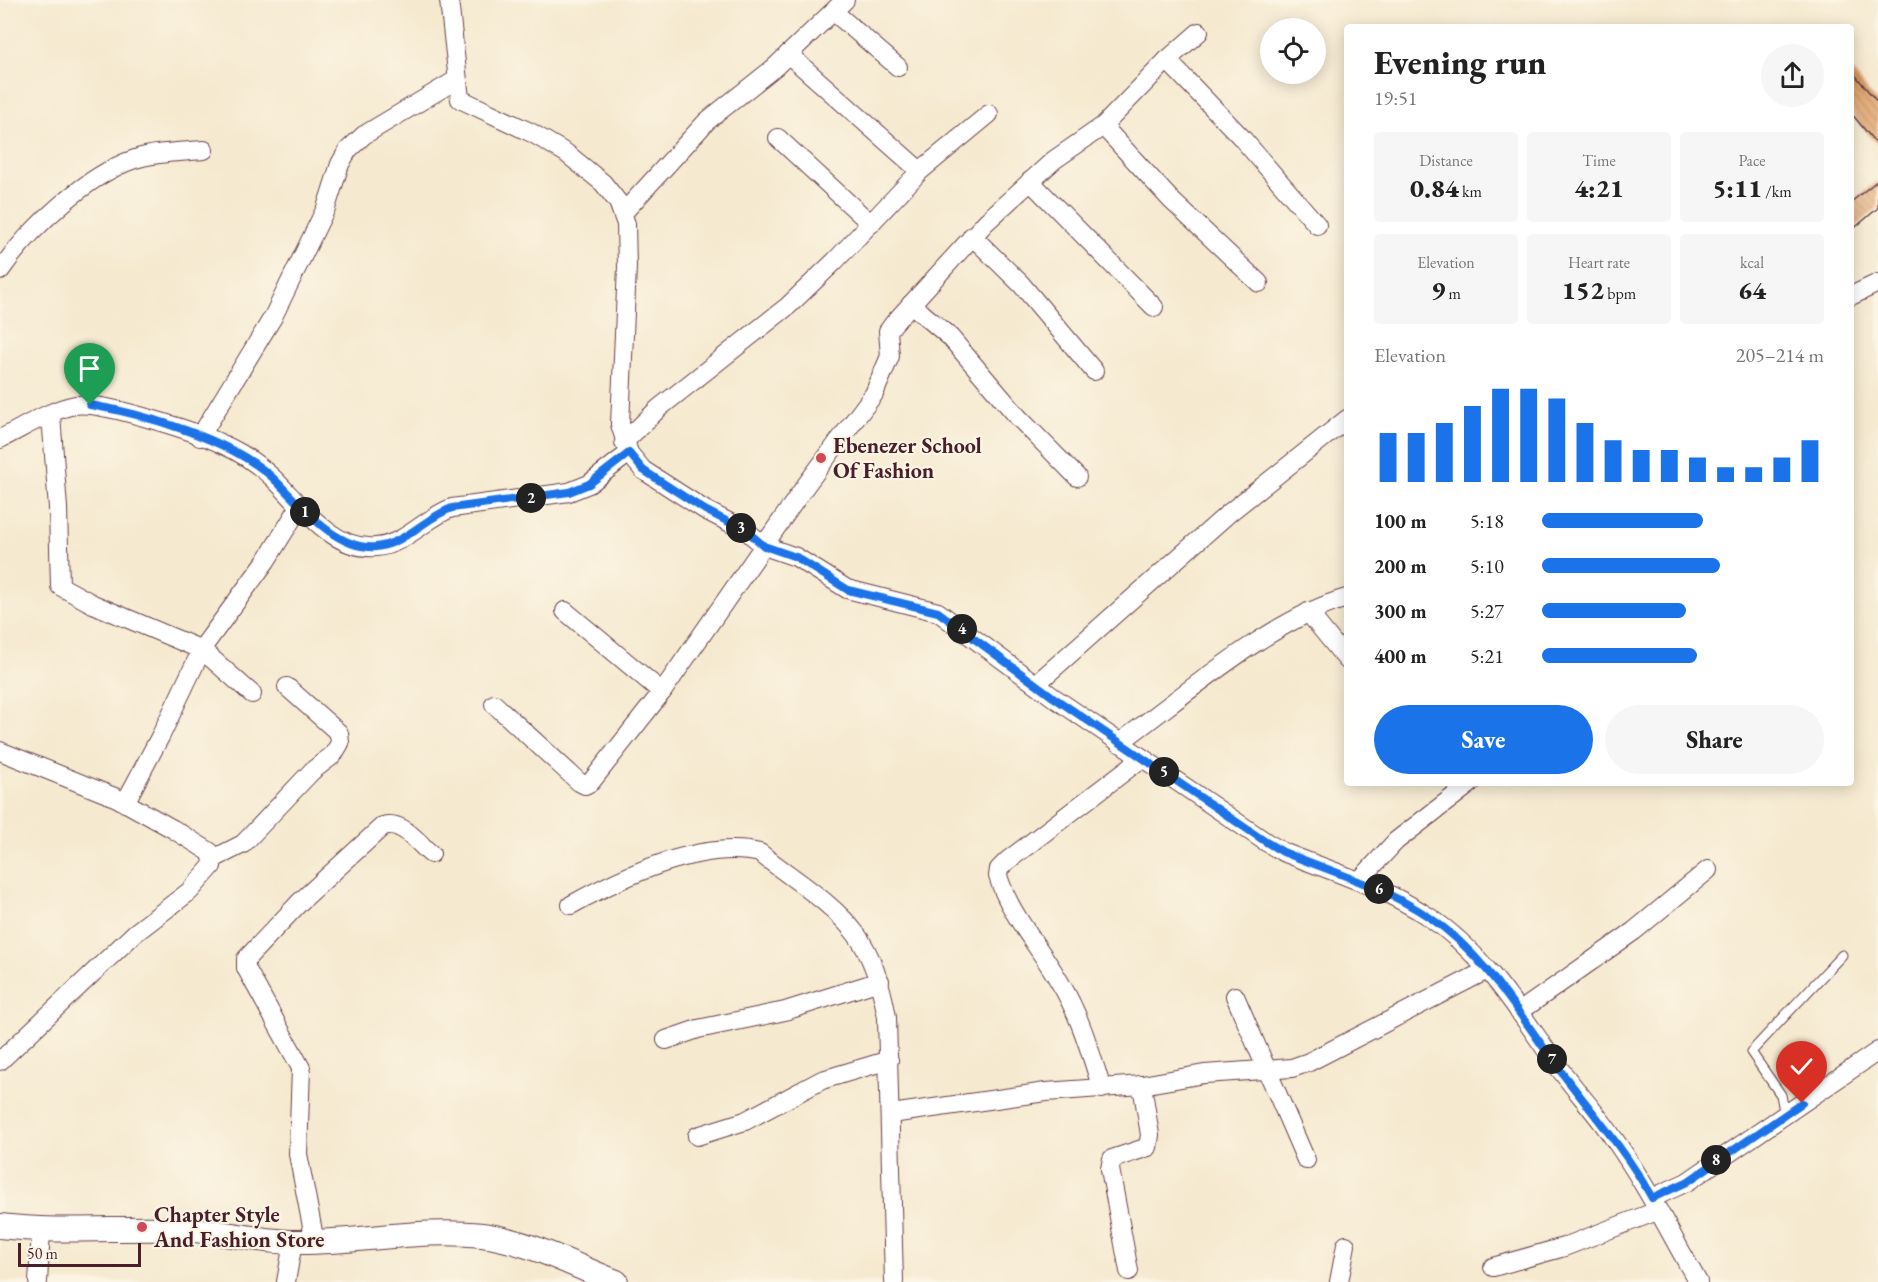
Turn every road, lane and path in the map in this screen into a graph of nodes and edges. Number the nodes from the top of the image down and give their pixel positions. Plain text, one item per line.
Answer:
1 (449, 0) edge
2 (839, 6) edge
3 (1199, 32) dead end
4 (788, 54) junction
5 (1167, 60) junction
6 (898, 67) dead end
7 (456, 80) junction
8 (989, 114) dead end
9 (1103, 126) junction
10 (778, 138) dead end
11 (204, 150) dead end
12 (920, 171) junction
13 (1030, 181) junction
14 (623, 213) junction
15 (871, 224) junction
16 (1317, 225) dead end
17 (972, 236) junction
18 (1, 266) edge
19 (1259, 283) dead end
20 (1878, 283) edge
21 (1854, 295) edge
22 (912, 304) junction
23 (1154, 307) dead end
24 (1094, 371) dead end
25 (51, 415) junction
26 (1344, 422) edge
27 (200, 436) junction
28 (0, 439) edge
29 (626, 447) junction
30 (1077, 477) dead end
31 (300, 506) junction
32 (764, 546) junction
33 (1344, 599) edge
34 (565, 611) dead end
35 (1308, 612) junction
36 (202, 650) junction
37 (1344, 656) edge
38 (1036, 684) junction
39 (287, 687) dead end
40 (662, 692) junction
41 (252, 694) dead end
42 (494, 704) dead end
43 (1119, 743) junction
44 (0, 751) edge
45 (1142, 758) junction
46 (1467, 786) edge
47 (125, 803) junction
48 (431, 854) dead end
49 (213, 859) junction
50 (1708, 870) dead end
51 (1359, 880) junction
52 (571, 905) dead end
53 (1842, 955) dead end
54 (1487, 970) junction
55 (880, 981) junction
56 (1235, 996) dead end
57 (1519, 1012) junction
58 (666, 1040) dead end
59 (1878, 1051) edge
60 (889, 1060) junction
61 (0, 1061) edge
62 (1264, 1068) junction
63 (1142, 1084) junction
64 (1102, 1089) junction
65 (891, 1113) junction
66 (1785, 1116) junction
67 (697, 1136) dead end
68 (1306, 1160) dead end
69 (1655, 1205) junction
70 (0, 1226) edge
71 (41, 1230) junction
72 (304, 1242) junction
73 (1346, 1245) dead end
74 (1493, 1267) dead end
75 (1129, 1271) dead end
76 (38, 1282) edge
77 (286, 1282) edge
78 (615, 1282) edge
79 (894, 1282) edge
80 (1339, 1282) edge
81 (1698, 1282) edge

1 - 7 street
2 - 4 street
2 - 6 street
3 - 5 street
4 - 12 street
4 - 14 street
5 - 9 street
5 - 16 street
7 - 14 street
7 - 27 street
8 - 12 street
9 - 13 street
9 - 19 street
10 - 15 street
11 - 18 street
12 - 15 street
13 - 17 street
13 - 23 street
14 - 29 street
15 - 29 street
17 - 22 street
17 - 24 street
20 - 21 street
22 - 30 street
22 - 32 street
25 - 27 street
25 - 28 street
25 - 36 street
26 - 38 street
27 - 31 street
29 - 31 street
29 - 32 street
31 - 36 street
32 - 38 street
32 - 40 street
33 - 35 street
34 - 40 street
35 - 37 street
35 - 43 street
36 - 41 street
36 - 47 street
38 - 43 street
39 - 49 street
40 - 42 street
43 - 45 street
44 - 47 street
45 - 51 street
45 - 64 street
46 - 51 street
47 - 49 street
48 - 72 street
49 - 61 street
50 - 57 street
51 - 54 street
52 - 55 street
53 - 66 lane
54 - 57 street
54 - 62 street
55 - 58 street
55 - 60 street
56 - 62 street
57 - 69 street
59 - 66 street
60 - 65 street
60 - 67 street
62 - 63 street
62 - 68 street
63 - 64 street
63 - 75 street
64 - 65 street
65 - 79 street
66 - 69 street
69 - 74 street
69 - 81 street
70 - 71 street
71 - 72 street
71 - 76 street
72 - 77 street
72 - 78 street
73 - 80 street

